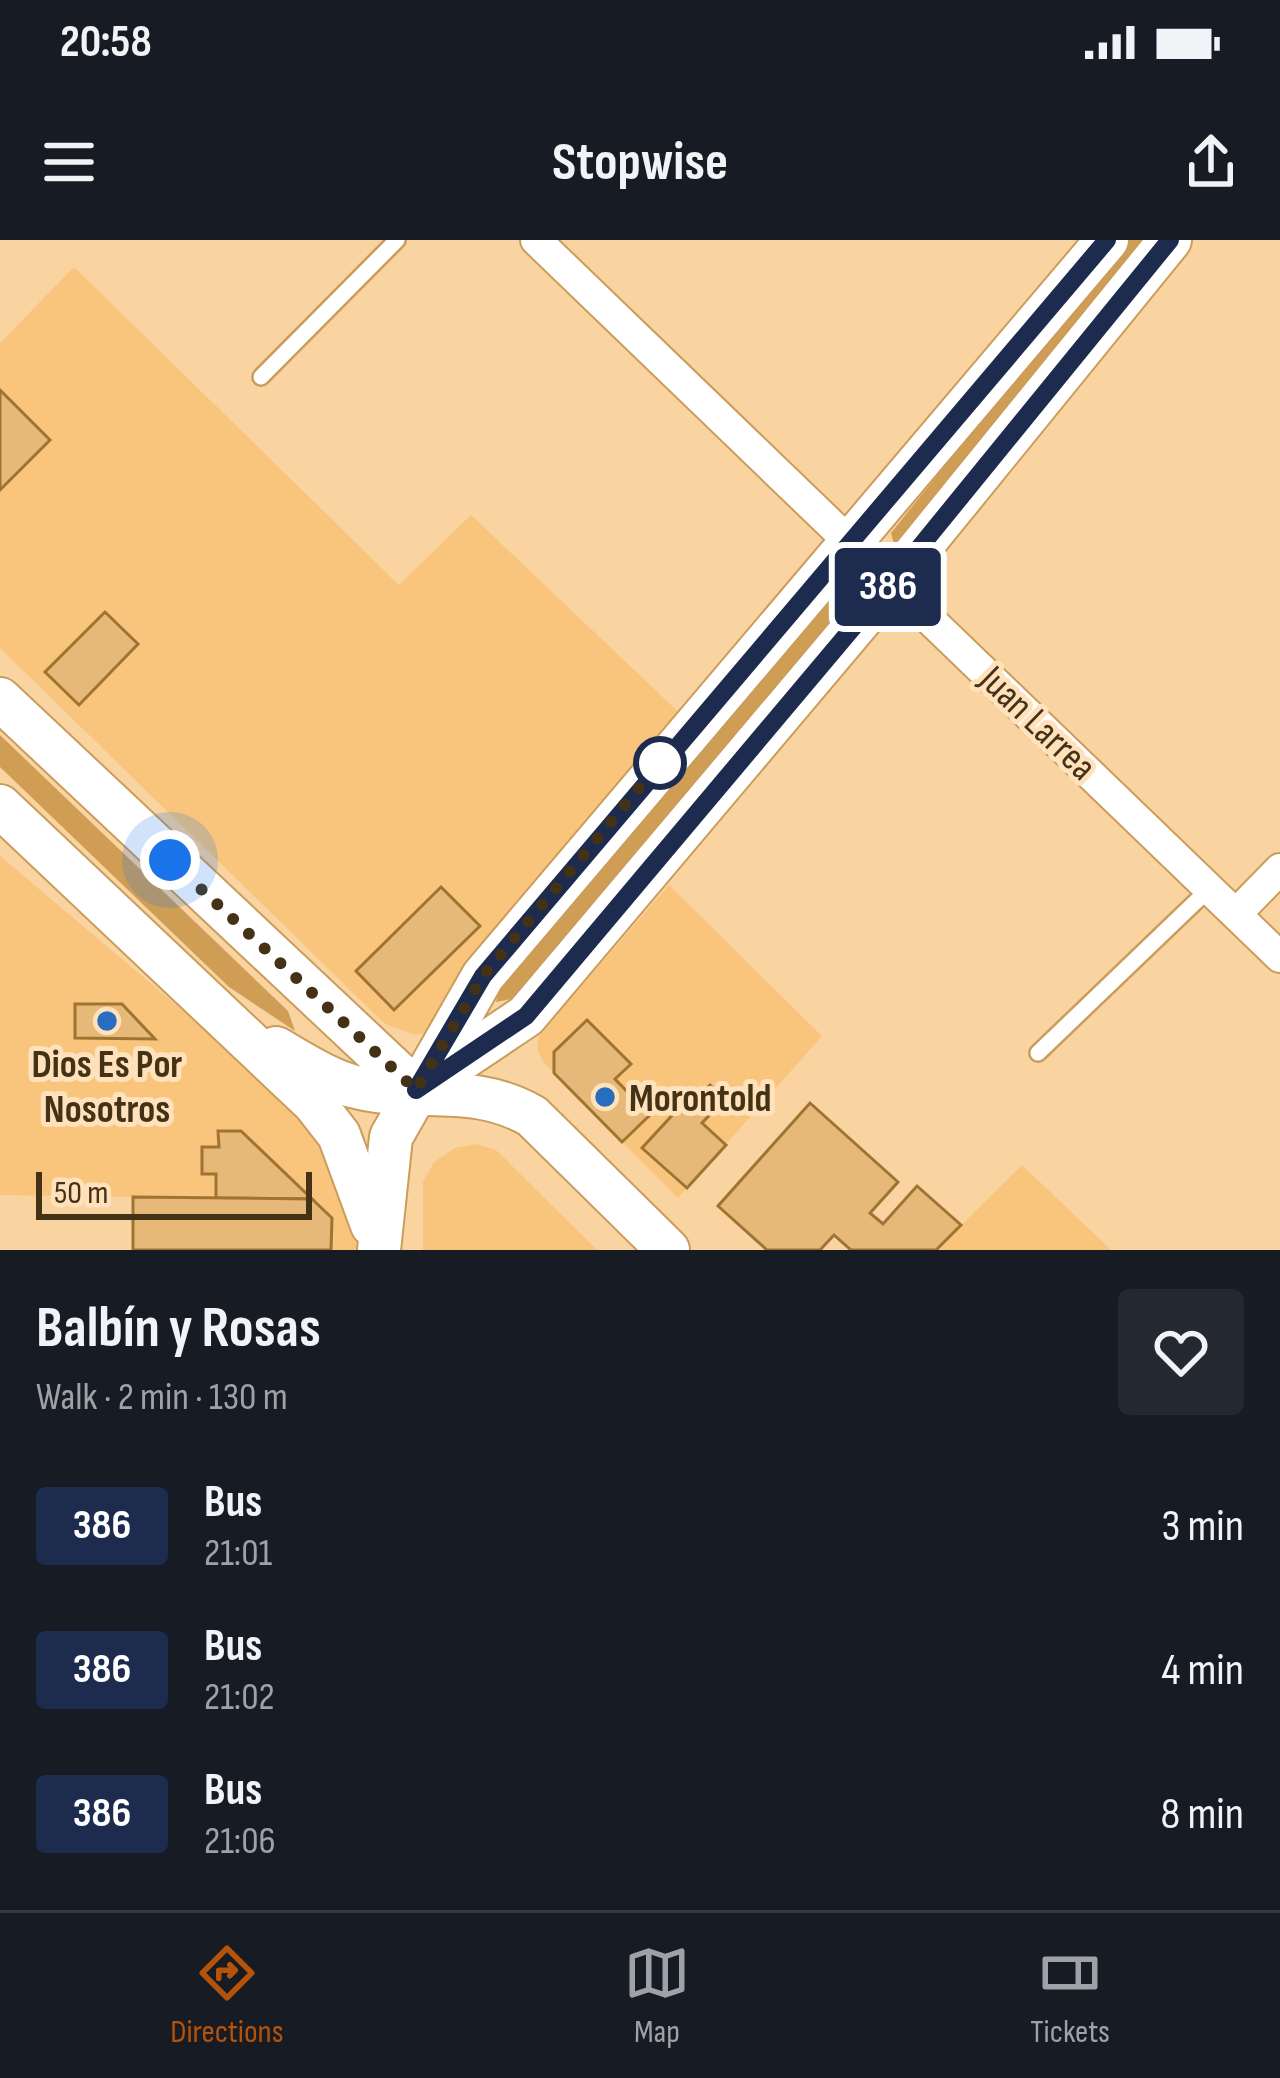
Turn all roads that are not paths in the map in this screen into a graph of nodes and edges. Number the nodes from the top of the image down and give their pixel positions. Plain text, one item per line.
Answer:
1 (397, 240) edge
2 (1107, 240) edge
3 (1170, 240) edge
4 (550, 244) edge
5 (261, 377) dead end
6 (855, 542) junction
7 (893, 580) junction
8 (0, 699) edge
9 (0, 806) edge
10 (1280, 869) edge
11 (1210, 888) junction
12 (1236, 914) junction
13 (1280, 957) edge
14 (212, 1006) junction
15 (1038, 1053) dead end
16 (416, 1090) junction
17 (379, 1249) edge
18 (668, 1250) edge

1 - 5 lane
2 - 6 main road
3 - 7 main road
4 - 6 street, Juan Larrea
6 - 7 street, Juan Larrea
6 - 16 main road
7 - 11 street, Juan Larrea
7 - 16 main road
8 - 16 main road
9 - 14 main road
10 - 12 street
11 - 12 street, Juan Larrea
11 - 15 lane
12 - 13 street, Juan Larrea
14 - 16 main road
14 - 17 main road
16 - 17 main road
16 - 18 main road

